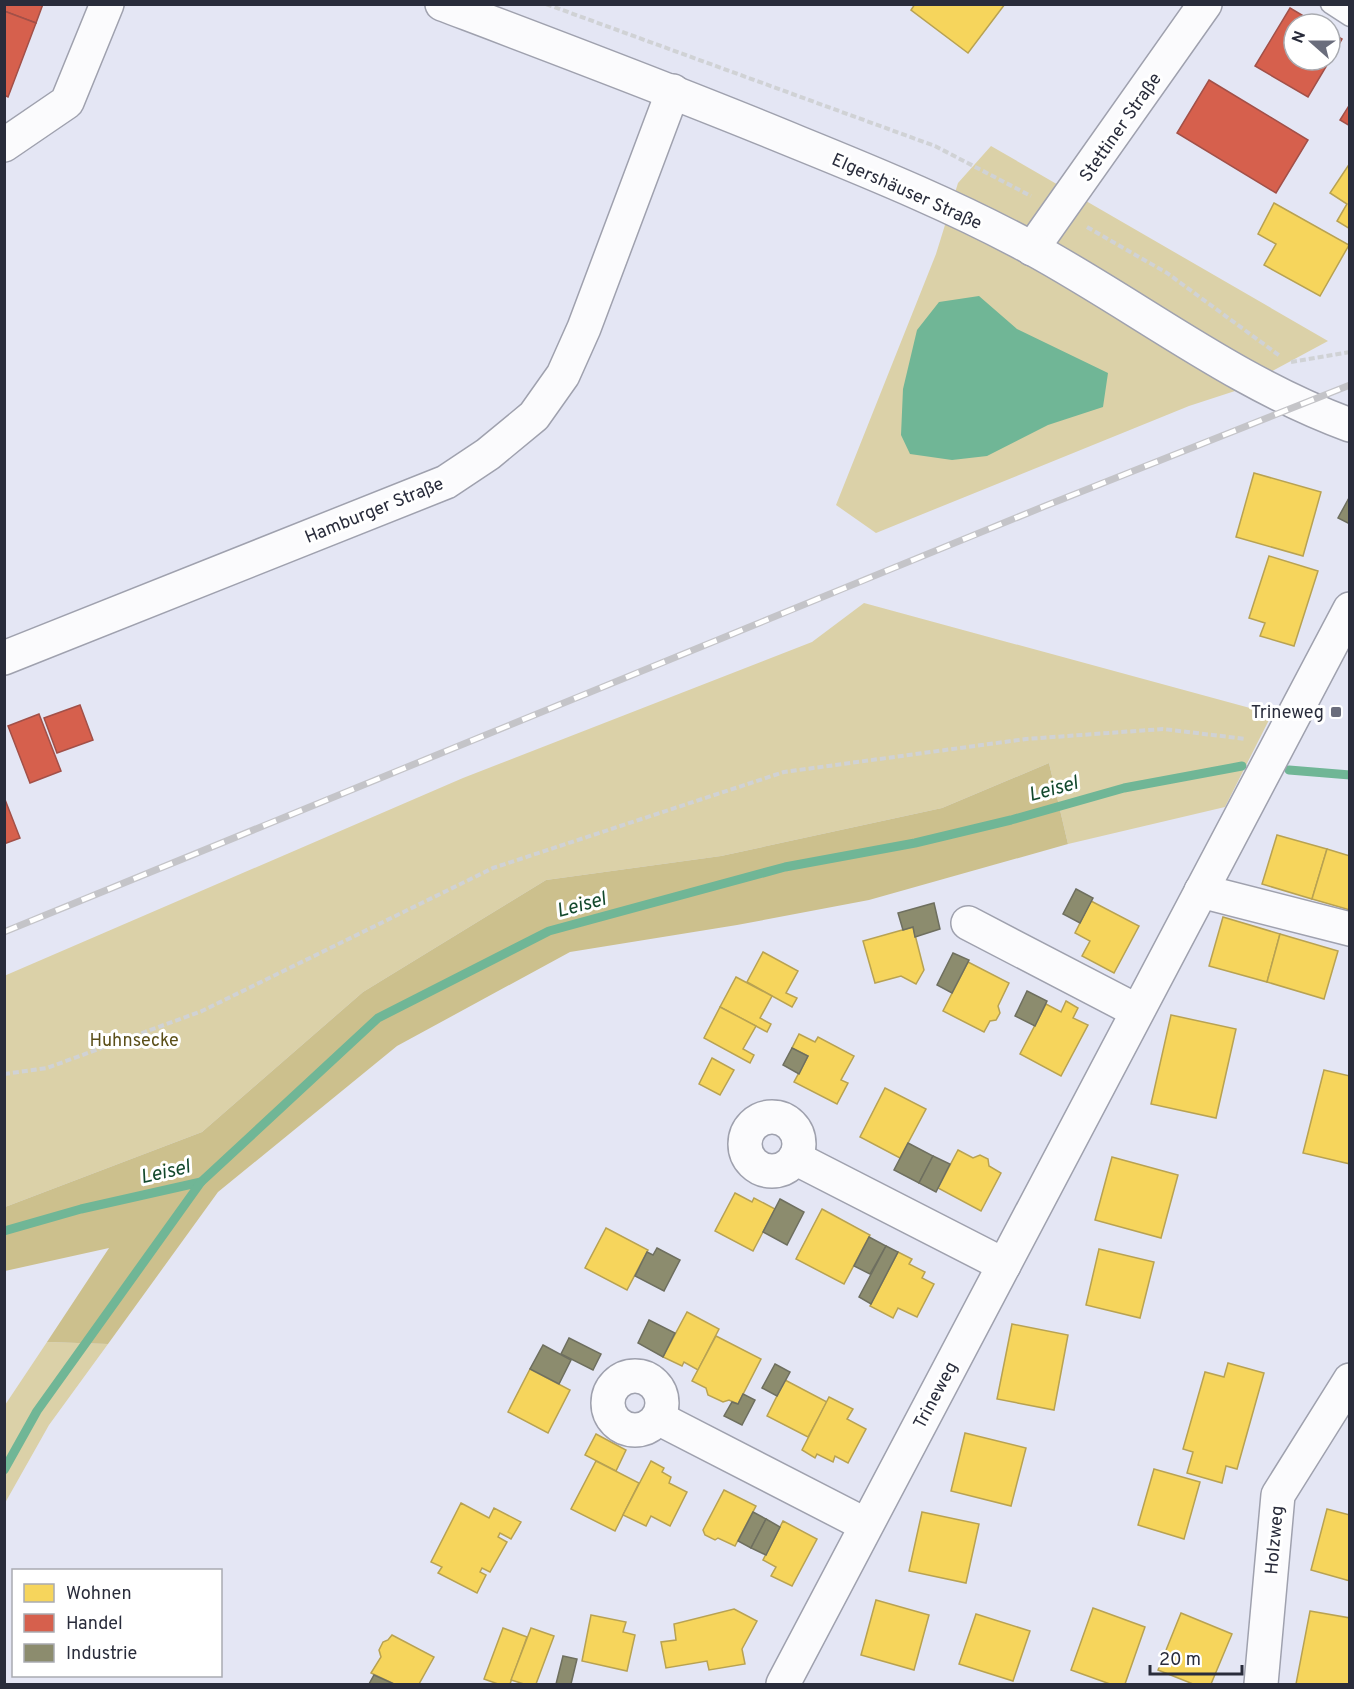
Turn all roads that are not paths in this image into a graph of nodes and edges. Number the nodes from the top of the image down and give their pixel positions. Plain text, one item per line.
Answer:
1 (107, 4) edge
2 (442, 4) edge
3 (1206, 4) edge
4 (1330, 4) edge
5 (1350, 17) edge
6 (673, 91) junction
7 (4, 145) edge
8 (1032, 249) junction
9 (1350, 425) edge
10 (1350, 609) edge
11 (4, 658) edge
12 (1201, 891) junction
13 (968, 923) dead end
14 (1350, 929) edge
15 (1137, 1011) junction
16 (795, 1158) dead end
17 (1004, 1265) junction
18 (1350, 1380) edge
19 (658, 1418) dead end
20 (866, 1526) junction
21 (783, 1684) edge
22 (1261, 1684) edge

1 - 7 street
2 - 6 street, Elgershäuser Straße
3 - 8 street, Stettiner Straße
4 - 5 lane
6 - 8 street, Elgershäuser Straße
6 - 11 street, Hamburger Straße
8 - 9 street, Elgershäuser Straße
10 - 12 street, Trineweg
12 - 14 street
12 - 15 street, Trineweg
13 - 15 street
15 - 17 street, Trineweg
16 - 17 street
17 - 20 street, Trineweg
18 - 22 street, Holzweg
19 - 20 street
20 - 21 street, Trineweg

